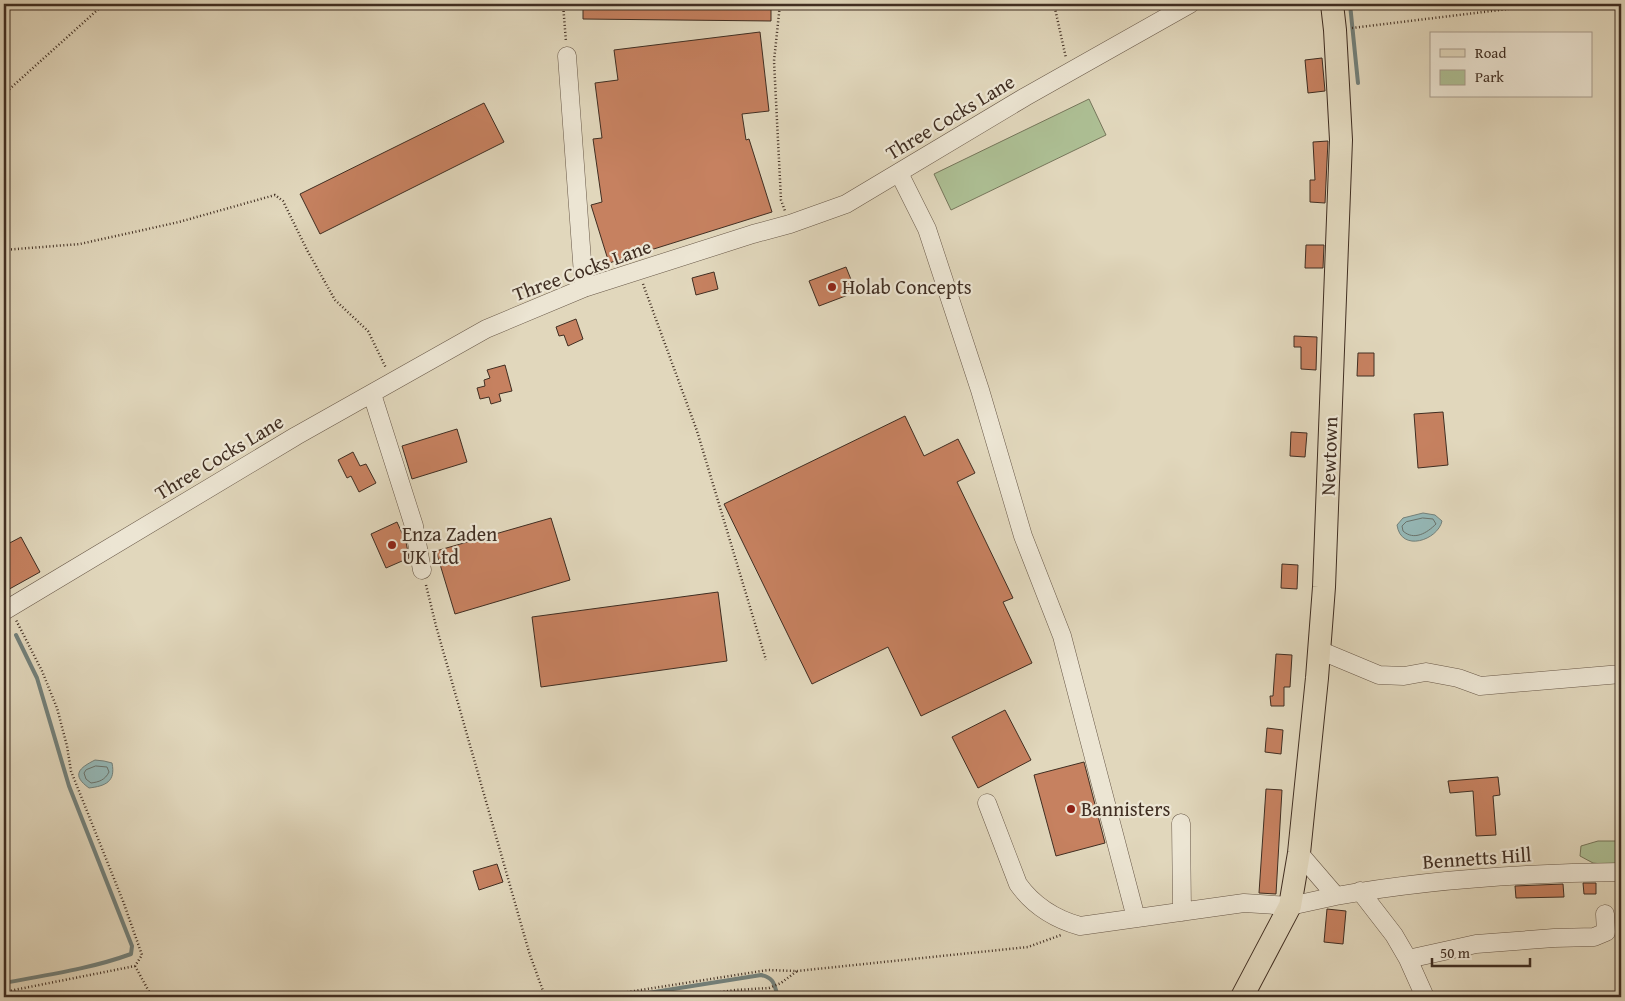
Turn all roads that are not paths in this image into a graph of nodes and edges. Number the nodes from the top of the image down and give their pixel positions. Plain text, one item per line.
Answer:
1 (1190, 4) edge
2 (1332, 4) edge
3 (568, 56) road end
4 (899, 173) junction
5 (584, 288) junction
6 (372, 394) junction
7 (422, 570) road end
8 (6, 610) edge
9 (1319, 650) junction
10 (1621, 674) edge
11 (986, 803) dead end
12 (1181, 823) dead end
13 (1299, 853) junction
14 (1621, 872) edge
15 (1360, 891) junction
16 (1336, 896) junction
17 (1290, 906) junction
18 (1182, 912) junction
19 (1605, 914) dead end
20 (1136, 918) junction
21 (1408, 959) junction
22 (1242, 997) edge
23 (1425, 997) edge

1 - 4 street, Three Cocks Lane
2 - 9 main road, Newtown
3 - 5 street
4 - 5 street, Three Cocks Lane
4 - 20 street
5 - 6 street, Three Cocks Lane
6 - 7 street
6 - 8 street, Three Cocks Lane
9 - 10 street
9 - 13 main road, Newtown
11 - 20 street, Bennetts Hill
12 - 18 street
13 - 16 street
13 - 17 main road, Newtown
14 - 15 street, Bennetts Hill
15 - 16 street, Bennetts Hill
15 - 21 street
16 - 17 street, Bennetts Hill
17 - 18 street, Bennetts Hill
17 - 22 main road, Newtown
18 - 20 street, Bennetts Hill
19 - 21 street
21 - 23 street

